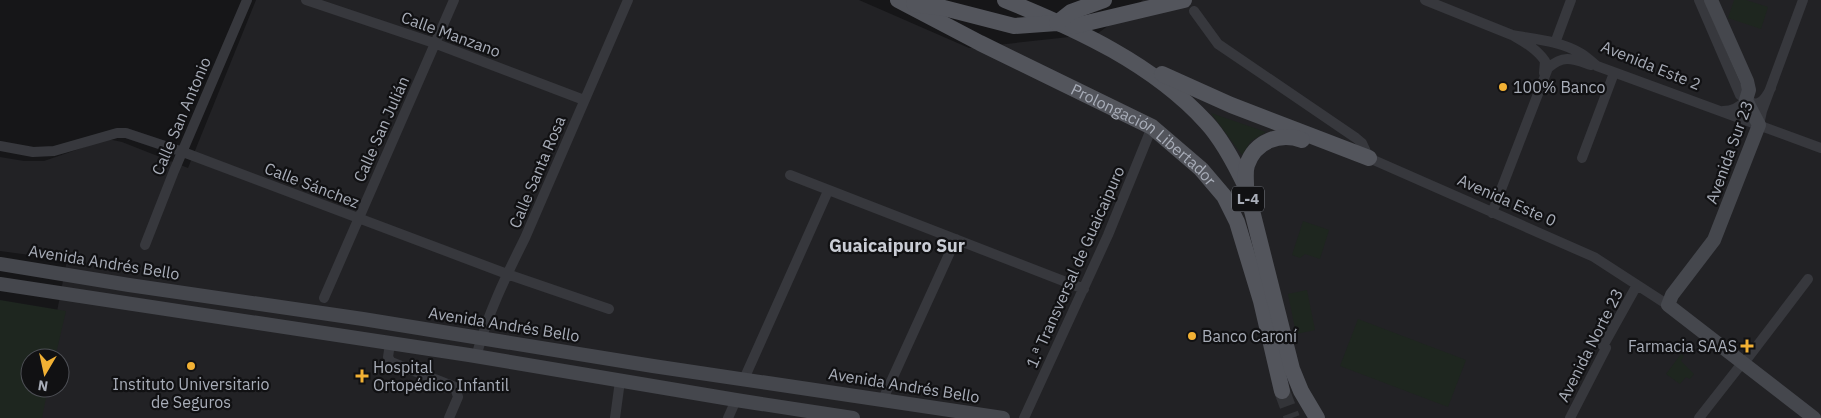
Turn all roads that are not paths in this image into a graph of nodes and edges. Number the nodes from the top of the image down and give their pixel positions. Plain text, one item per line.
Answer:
1 (246, 0) edge
2 (306, 0) edge
3 (454, 0) edge
4 (628, 0) edge
5 (1005, 0) edge
6 (1104, 0) edge
7 (1425, 0) edge
8 (1571, 0) edge
9 (1699, 0) edge
10 (1711, 0) edge
11 (1803, 0) edge
12 (900, 1) edge
13 (1189, 5) edge
14 (1057, 23) junction
15 (1512, 35) junction
16 (1092, 37) junction
17 (1554, 43) junction
18 (434, 44) junction
19 (1597, 66) junction
20 (1614, 73) junction
21 (1543, 79) junction
22 (1770, 88) junction
23 (584, 100) junction
24 (1746, 100) junction
25 (1721, 111) junction
26 (1760, 125) junction
27 (1152, 127) junction
28 (0, 146) edge
29 (1821, 148) edge
30 (183, 152) junction
31 (1369, 158) junction
32 (1582, 158) dead end
33 (790, 175) dead end
34 (1246, 187) junction
35 (828, 191) junction
36 (1492, 213) junction
37 (358, 218) junction
38 (956, 239) junction
39 (145, 245) dead end
40 (0, 264) edge
41 (507, 274) junction
42 (1808, 280) dead end
43 (0, 284) edge
44 (1637, 285) junction
45 (1084, 289) junction
46 (324, 298) dead end
47 (1668, 305) junction
48 (609, 309) dead end
49 (481, 338) junction
50 (390, 344) junction
51 (476, 357) junction
52 (1744, 362) junction
53 (744, 379) junction
54 (620, 381) junction
55 (1282, 391) tunnel mouth
56 (883, 399) junction
57 (736, 400) junction
58 (449, 418) edge
59 (615, 418) edge
60 (728, 418) edge
61 (853, 418) edge
62 (1003, 418) edge
63 (1024, 418) edge
64 (1317, 418) edge
65 (1570, 418) edge
66 (1699, 418) edge
67 (1814, 418) edge

1 - 30 street, Calle San Antonio
2 - 18 street, Calle Manzano
3 - 18 street, Calle San Julián
4 - 23 street, Calle Santa Rosa
5 - 16 main road, Prolongación Libertador / L-4
6 - 14 main road
7 - 15 street
8 - 17 street
9 - 24 street
10 - 24 street
11 - 22 street, Avenida Sur 23
12 - 14 main road
12 - 27 main road, Prolongación Libertador / L-4
13 - 14 main road
13 - 31 street
15 - 17 street, Avenida Este 2
15 - 21 street
16 - 31 main road, L-4
16 - 34 main road, Prolongación Libertador / L-4
17 - 19 street, Avenida Este 2
18 - 23 street, Calle Manzano
18 - 37 street, Calle San Julián
19 - 20 street, Avenida Este 2
19 - 21 street
20 - 25 street, Avenida Este 2
20 - 32 street
21 - 36 street
22 - 24 street
22 - 26 street, Avenida Sur 23
23 - 41 street, Calle Santa Rosa
24 - 25 street
24 - 26 street
25 - 26 street, Avenida Este 2
26 - 29 street, Avenida Este 2
26 - 47 street, Avenida Sur 23
27 - 45 street, 1.ª Transversal de Guaicaipuro
27 - 55 main road, Prolongación Libertador / L-4
28 - 30 street, Calle Sánchez
30 - 37 street, Calle Sánchez
30 - 39 street, Calle San Antonio
31 - 34 main road
31 - 36 street, Avenida Este 0
33 - 35 street
34 - 64 main road, Prolongación Libertador / L-4
35 - 38 street
35 - 53 street
36 - 44 street, Avenida Este 0
37 - 41 street, Calle Sánchez
37 - 46 street, Calle San Julián
38 - 45 street
38 - 56 street
40 - 49 street, Avenida Andrés Bello
41 - 48 street, Calle Sánchez
41 - 49 street, Calle Santa Rosa
42 - 52 street
43 - 50 street
44 - 47 street, Avenida Este 0
44 - 65 street, Avenida Norte 23
45 - 63 street, 1.ª Transversal de Guaicaipuro
47 - 52 street, Avenida Este 0
49 - 51 street, Calle Santa Rosa
49 - 53 street, Avenida Andrés Bello
50 - 51 street
50 - 58 street
51 - 54 street
52 - 66 street
52 - 67 street, Avenida Este 0
53 - 56 street, Avenida Andrés Bello
54 - 57 street
54 - 59 street
56 - 62 street, Avenida Andrés Bello
57 - 60 street
57 - 61 street

